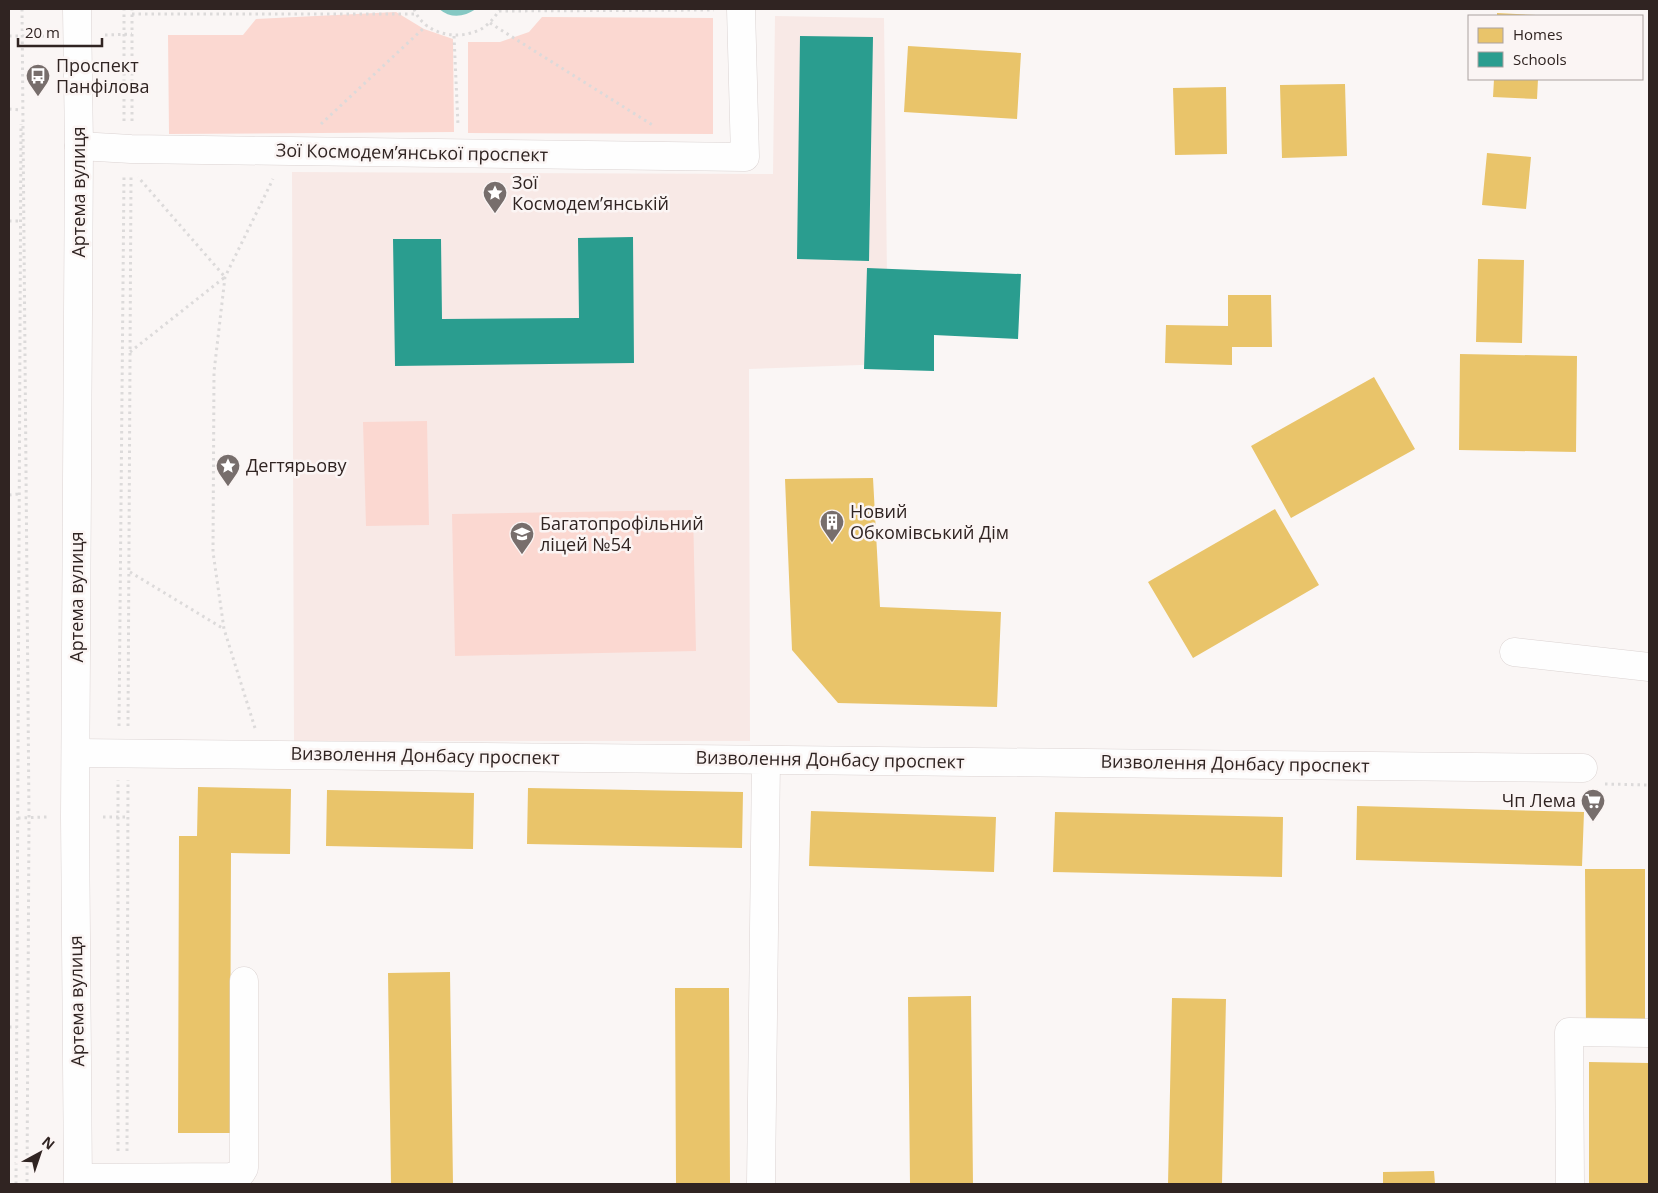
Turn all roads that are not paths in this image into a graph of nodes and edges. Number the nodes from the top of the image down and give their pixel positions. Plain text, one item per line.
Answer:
1 (77, 9) edge
2 (741, 10) edge
3 (79, 146) junction
4 (1514, 652) dead end
5 (1649, 667) edge
6 (76, 753) junction
7 (766, 760) junction
8 (1583, 768) dead end
9 (244, 981) dead end
10 (1649, 1033) edge
11 (79, 1181) edge
12 (760, 1184) edge
13 (1570, 1184) edge

1 - 3 street, Артема вулиця
2 - 3 street, Зої Космодем’янської проспект
3 - 6 street, Артема вулиця
4 - 5 street
6 - 7 street, Визволення Донбасу проспект
6 - 11 street, Артема вулиця
7 - 8 street, Визволення Донбасу проспект
7 - 12 street
9 - 11 street
10 - 13 street

